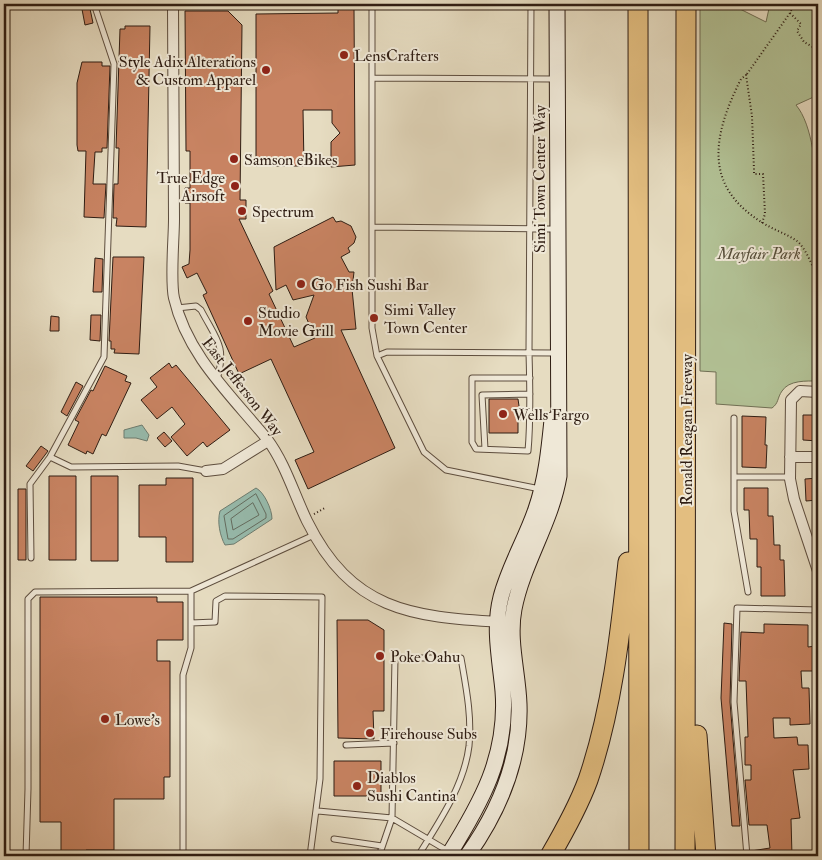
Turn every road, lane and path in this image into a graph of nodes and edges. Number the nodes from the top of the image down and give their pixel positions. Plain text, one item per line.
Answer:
1 (94, 4) edge
2 (173, 4) edge
3 (372, 4) edge
4 (531, 4) edge
5 (557, 4) edge
6 (638, 4) edge
7 (686, 4) edge
8 (794, 4) edge
9 (790, 13) junction
10 (818, 50) edge
11 (746, 75) junction
12 (372, 78) junction
13 (530, 78) junction
14 (557, 79) junction
15 (762, 223) junction
16 (373, 227) junction
17 (530, 228) junction
18 (557, 229) junction
19 (818, 278) edge
20 (177, 308) junction
21 (529, 353) junction
22 (557, 353) junction
23 (377, 356) junction
24 (530, 378) junction
25 (216, 379) junction
26 (818, 392) edge
27 (530, 394) junction
28 (734, 418) dead end
29 (268, 441) junction
30 (485, 449) junction
31 (50, 457) junction
32 (790, 457) junction
33 (818, 457) edge
34 (206, 471) joint
35 (638, 476) junction
36 (734, 477) junction
37 (790, 477) junction
38 (549, 491) junction
39 (325, 508) dead end
40 (314, 514) dead end
41 (314, 535) junction
42 (816, 555) edge
43 (31, 558) dead end
44 (818, 570) edge
45 (191, 591) junction
46 (748, 592) dead end
47 (818, 610) edge
48 (191, 622) junction
49 (505, 622) junction
50 (686, 629) junction
51 (394, 744) junction
52 (346, 745) dead end
53 (318, 811) junction
54 (392, 818) junction
55 (334, 839) dead end
56 (429, 839) junction
57 (382, 846) junction
58 (451, 855) edge
59 (26, 856) edge
60 (183, 856) edge
61 (310, 856) edge
62 (379, 856) edge
63 (418, 856) edge
64 (467, 856) edge
65 (550, 856) edge
66 (638, 856) edge
67 (685, 856) edge
68 (706, 856) edge
69 (747, 856) edge

1 - 31 lane
2 - 20 street, East Jefferson Way
3 - 12 lane
4 - 13 lane
5 - 14 street, Simi Town Center Way
6 - 35 highway
7 - 50 highway, Ronald Reagan Freeway
8 - 9 path
9 - 10 path
9 - 11 path
11 - 15 path
11 - 15 path
12 - 13 lane
12 - 16 lane
13 - 14 lane
13 - 17 lane
14 - 18 street, Simi Town Center Way
15 - 19 path
16 - 17 lane
16 - 23 lane
17 - 18 lane
17 - 21 lane
18 - 22 street, Simi Town Center Way
20 - 25 street, East Jefferson Way
20 - 25 lane
21 - 22 lane
21 - 23 lane
21 - 24 lane
22 - 38 street, Simi Town Center Way
23 - 38 lane
24 - 27 lane
24 - 30 lane
25 - 29 street, East Jefferson Way
26 - 32 street
27 - 30 lane
27 - 30 lane
28 - 36 lane
29 - 34 street
29 - 41 street, East Jefferson Way
31 - 34 lane
31 - 43 lane
32 - 33 street
32 - 37 street
35 - 65 highway
35 - 66 highway
36 - 37 lane
36 - 46 lane
37 - 42 street
38 - 49 street, Simi Town Center Way
39 - 40 path
41 - 45 lane
41 - 49 street, East Jefferson Way
42 - 44 street
45 - 48 lane
45 - 59 lane
47 - 69 lane
48 - 53 lane
48 - 60 lane
49 - 58 street, Simi Town Center Way
49 - 64 street, Simi Town Center Way
50 - 67 highway, Ronald Reagan Freeway
50 - 68 highway
51 - 52 lane
51 - 54 lane
51 - 56 lane
53 - 54 lane
53 - 61 lane
54 - 56 lane
54 - 57 lane
55 - 57 lane
56 - 58 lane
56 - 63 lane
57 - 62 lane

